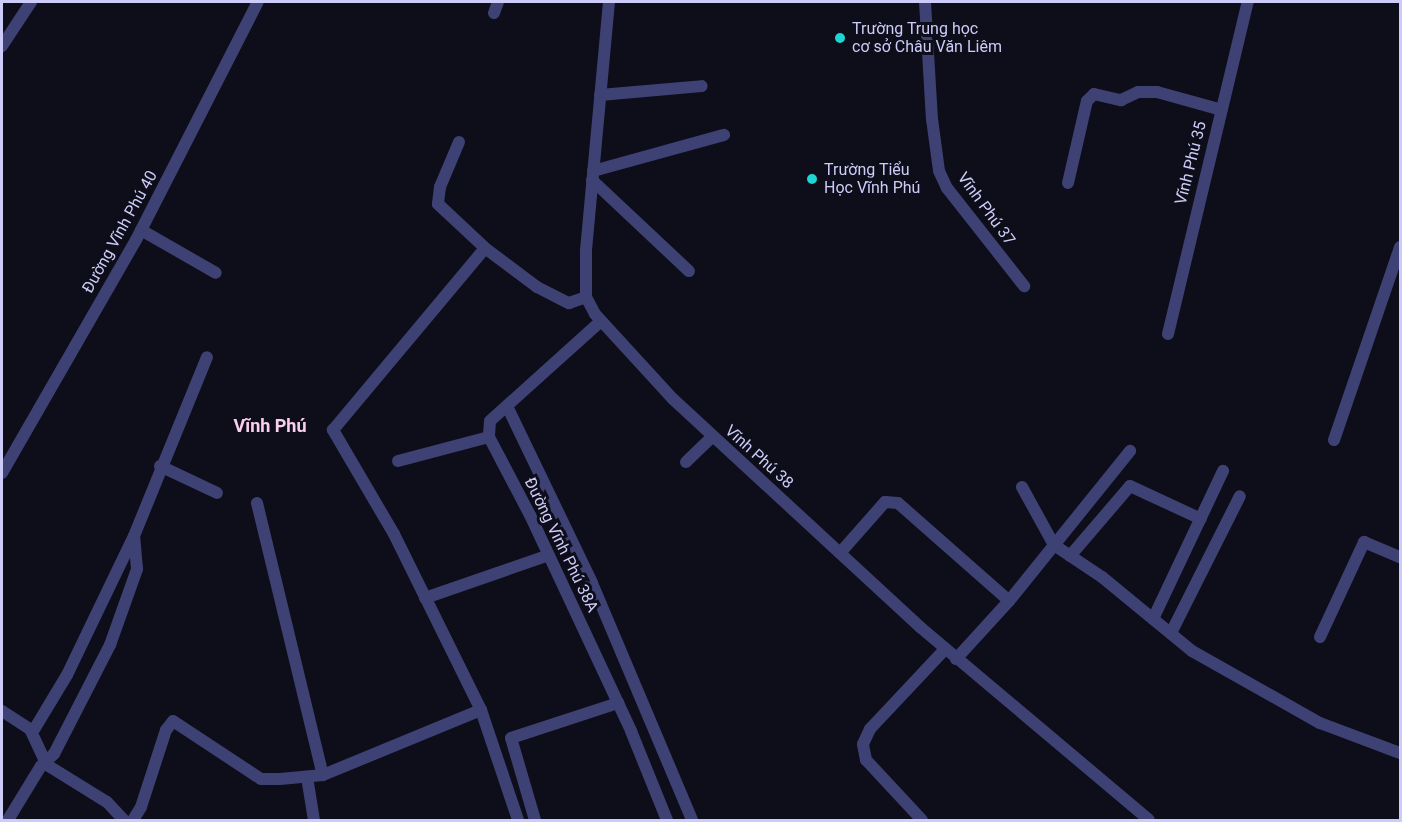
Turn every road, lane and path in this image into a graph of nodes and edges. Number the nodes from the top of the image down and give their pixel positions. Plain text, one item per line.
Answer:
1 (32, 2) edge
2 (258, 2) edge
3 (609, 2) edge
4 (925, 2) edge
5 (1248, 2) edge
6 (2, 46) edge
7 (702, 86) dead end
8 (600, 95) junction
9 (1222, 110) junction
10 (724, 135) dead end
11 (459, 142) dead end
12 (593, 176) junction
13 (1068, 183) dead end
14 (141, 230) junction
15 (1401, 247) edge
16 (485, 248) junction
17 (689, 271) dead end
18 (216, 273) dead end
19 (1024, 286) dead end
20 (586, 297) junction
21 (601, 321) junction
22 (1168, 334) dead end
23 (207, 357) dead end
24 (507, 406) junction
25 (489, 437) junction
26 (712, 437) junction
27 (1334, 440) dead end
28 (1130, 451) dead end
29 (398, 461) dead end
30 (686, 462) dead end
31 (160, 466) junction
32 (1223, 471) dead end
33 (2, 473) edge
34 (1022, 488) dead end
35 (217, 493) dead end
36 (1240, 496) dead end
37 (257, 503) dead end
38 (1201, 519) junction
39 (134, 536) junction
40 (1054, 545) junction
41 (840, 553) junction
42 (549, 555) junction
43 (1071, 556) junction
44 (1401, 557) edge
45 (425, 598) junction
46 (1009, 601) junction
47 (1154, 619) junction
48 (1171, 633) junction
49 (1320, 637) dead end
50 (945, 649) junction
51 (956, 659) junction
52 (618, 703) junction
53 (480, 710) junction
54 (2, 711) edge
55 (31, 732) junction
56 (1401, 753) edge
57 (44, 760) junction
58 (323, 775) junction
59 (307, 777) junction
60 (1138, 812) junction
61 (8, 820) edge
62 (124, 820) edge
63 (133, 820) edge
64 (314, 820) edge
65 (518, 820) edge
66 (535, 820) edge
67 (667, 820) edge
68 (692, 820) edge
69 (922, 820) edge
70 (1128, 820) edge
71 (1149, 820) edge

1 - 6 street
2 - 14 street, Đường Vĩnh Phú 40
3 - 8 street
4 - 19 street, Vĩnh Phú 37
5 - 9 street, Vĩnh Phú 35
7 - 8 street
8 - 12 street
9 - 13 street
9 - 22 street, Vĩnh Phú 35
10 - 12 street
11 - 16 street
12 - 17 street
12 - 20 street
14 - 18 street
14 - 33 street, Đường Vĩnh Phú 40
15 - 27 street
16 - 20 street
16 - 45 street
20 - 21 street, Vĩnh Phú 38
21 - 24 street
21 - 26 street, Vĩnh Phú 38
23 - 31 street
24 - 25 street
24 - 68 street
25 - 29 street
25 - 42 street, Đường Vĩnh Phú 38A
26 - 30 street
26 - 41 street, Vĩnh Phú 38
28 - 40 street
31 - 35 street
31 - 39 street
32 - 38 street
34 - 40 street
36 - 48 street
37 - 58 street
38 - 43 street
38 - 47 street
39 - 55 street
39 - 57 street
40 - 43 street
40 - 46 street
41 - 46 street
41 - 50 street, Vĩnh Phú 38
42 - 45 street
42 - 52 street, Đường Vĩnh Phú 38A
43 - 47 street
44 - 49 street
45 - 53 street
46 - 51 street
47 - 48 street
48 - 56 street
50 - 51 street, Vĩnh Phú 38
50 - 69 street
51 - 60 street, Vĩnh Phú 38
52 - 66 street
52 - 67 street, Đường Vĩnh Phú 38A
53 - 58 street
53 - 65 street
54 - 55 street
55 - 57 street
57 - 61 street
57 - 62 street
58 - 59 street
59 - 63 street
59 - 64 street
60 - 70 street
60 - 71 street, Vĩnh Phú 38

